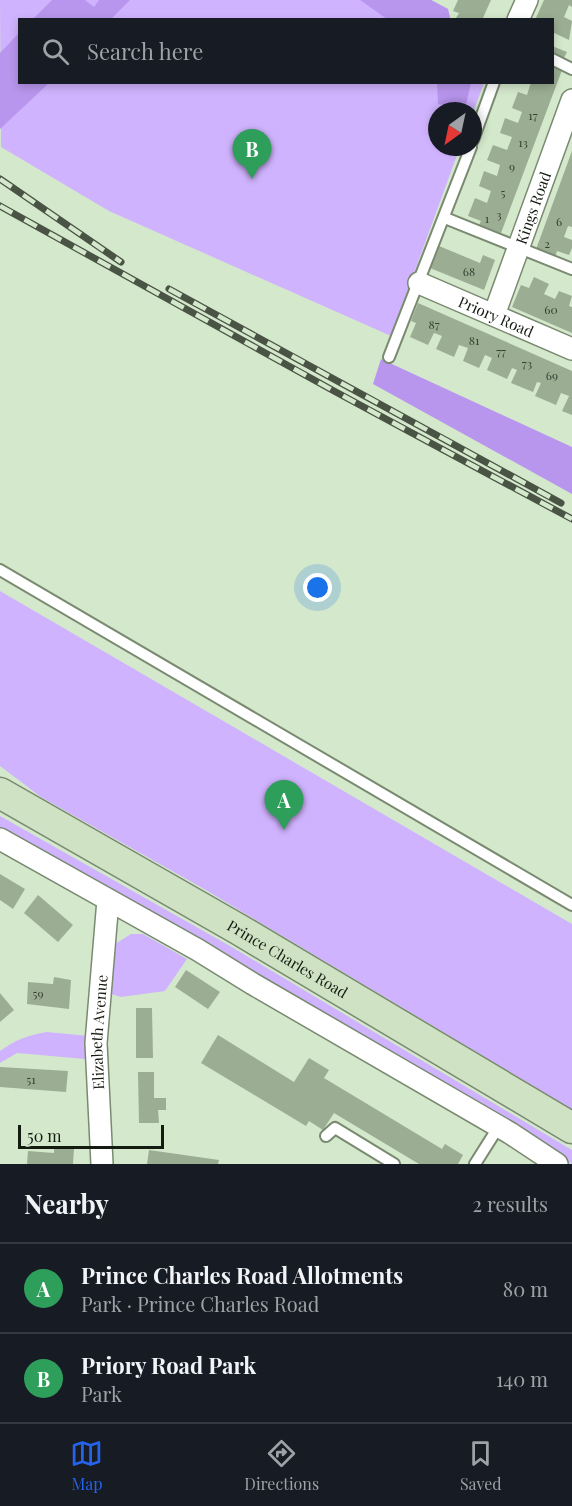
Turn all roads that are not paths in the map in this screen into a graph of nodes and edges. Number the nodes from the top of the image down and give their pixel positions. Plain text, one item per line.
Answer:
1 (527, 0) edge
2 (519, 18) edge
3 (554, 60) edge
4 (572, 69) edge
5 (493, 84) edge
6 (572, 100) edge
7 (482, 115) edge
8 (468, 156) edge
9 (445, 218) junction
10 (519, 247) junction
11 (572, 268) edge
12 (419, 283) junction
13 (494, 315) junction
14 (572, 349) edge
15 (389, 357) dead end
16 (0, 570) edge
17 (0, 793) edge
18 (0, 839) edge
19 (108, 900) junction
20 (572, 905) edge
21 (499, 1126) junction
22 (572, 1128) edge
23 (326, 1136) dead end
24 (102, 1164) edge
25 (394, 1164) edge
26 (476, 1164) edge
27 (557, 1164) edge

1 - 2 street
3 - 4 lane
5 - 7 lane
6 - 10 street, Kings Road
8 - 9 lane
9 - 10 lane
9 - 12 lane
10 - 11 lane
10 - 13 street, Kings Road
12 - 13 street, Priory Road
12 - 15 lane
13 - 14 street, Priory Road
16 - 20 lane
17 - 22 street, Prince Charles Road
18 - 19 street
19 - 21 street
19 - 24 street, Elizabeth Avenue
21 - 26 lane
21 - 27 street
23 - 25 lane

